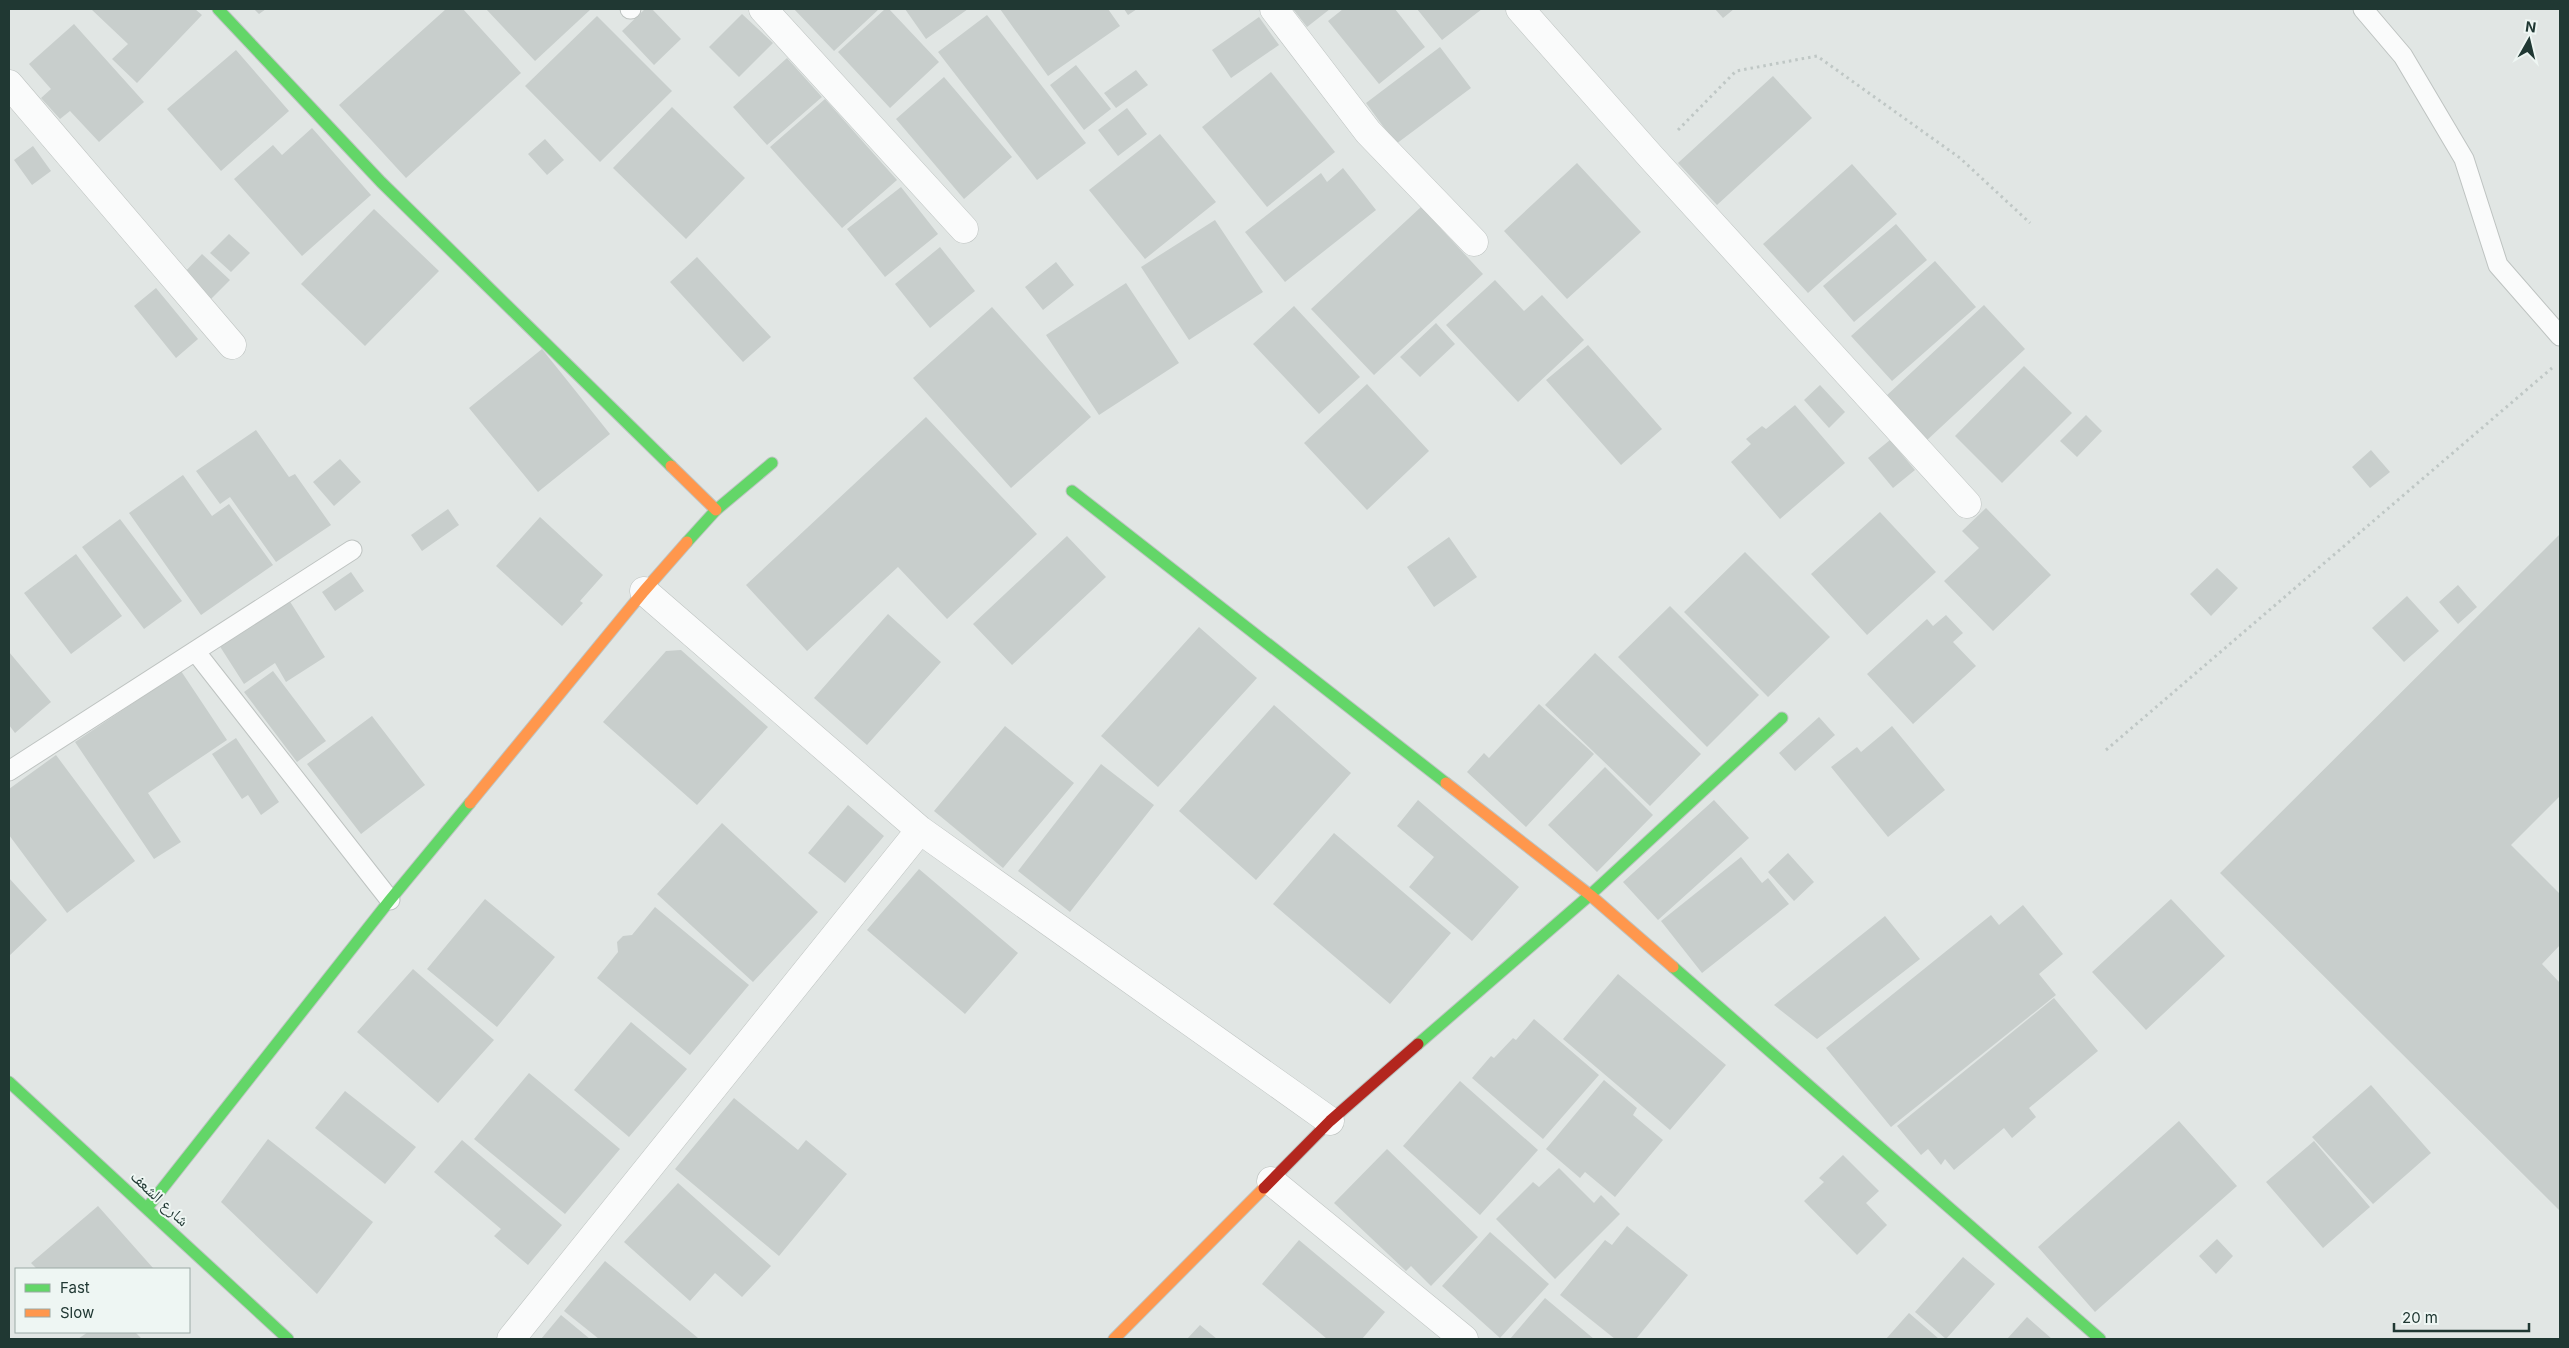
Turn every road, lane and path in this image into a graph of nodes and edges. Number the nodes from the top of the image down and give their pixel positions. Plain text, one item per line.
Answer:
1 (218, 9) edge
2 (763, 9) edge
3 (1274, 9) edge
4 (1520, 9) edge
5 (2363, 9) edge
6 (9, 84) edge
7 (1651, 157) junction
8 (2030, 223) dead end
9 (964, 229) dead end
10 (1474, 242) dead end
11 (2560, 336) edge
12 (232, 345) dead end
13 (2553, 368) dead end
14 (772, 463) dead end
15 (1072, 491) dead end
16 (1967, 504) dead end
17 (716, 510) junction
18 (352, 550) dead end
19 (644, 591) junction
20 (194, 651) junction
21 (1782, 718) dead end
22 (2106, 750) dead end
23 (9, 771) edge
24 (920, 830) junction
25 (1590, 895) junction
26 (390, 900) junction
27 (9, 1082) edge
28 (1330, 1121) junction
29 (1271, 1182) junction
30 (147, 1208) junction
31 (288, 1339) edge
32 (511, 1339) edge
33 (1114, 1339) edge
34 (1464, 1339) edge
35 (2100, 1339) edge

1 - 17 street
2 - 9 street
3 - 10 street
4 - 7 street
5 - 11 lane
6 - 12 street
7 - 8 path
7 - 16 street
13 - 22 path
14 - 17 street
15 - 25 street
17 - 19 street
18 - 20 lane
19 - 24 street
19 - 26 street
20 - 23 lane
20 - 26 lane
21 - 25 street
24 - 28 street
24 - 32 street
25 - 28 street
25 - 35 street
26 - 30 street
27 - 30 street, شارع الشعف
28 - 29 street
29 - 33 street
29 - 34 street
30 - 31 street, شارع الشعف

